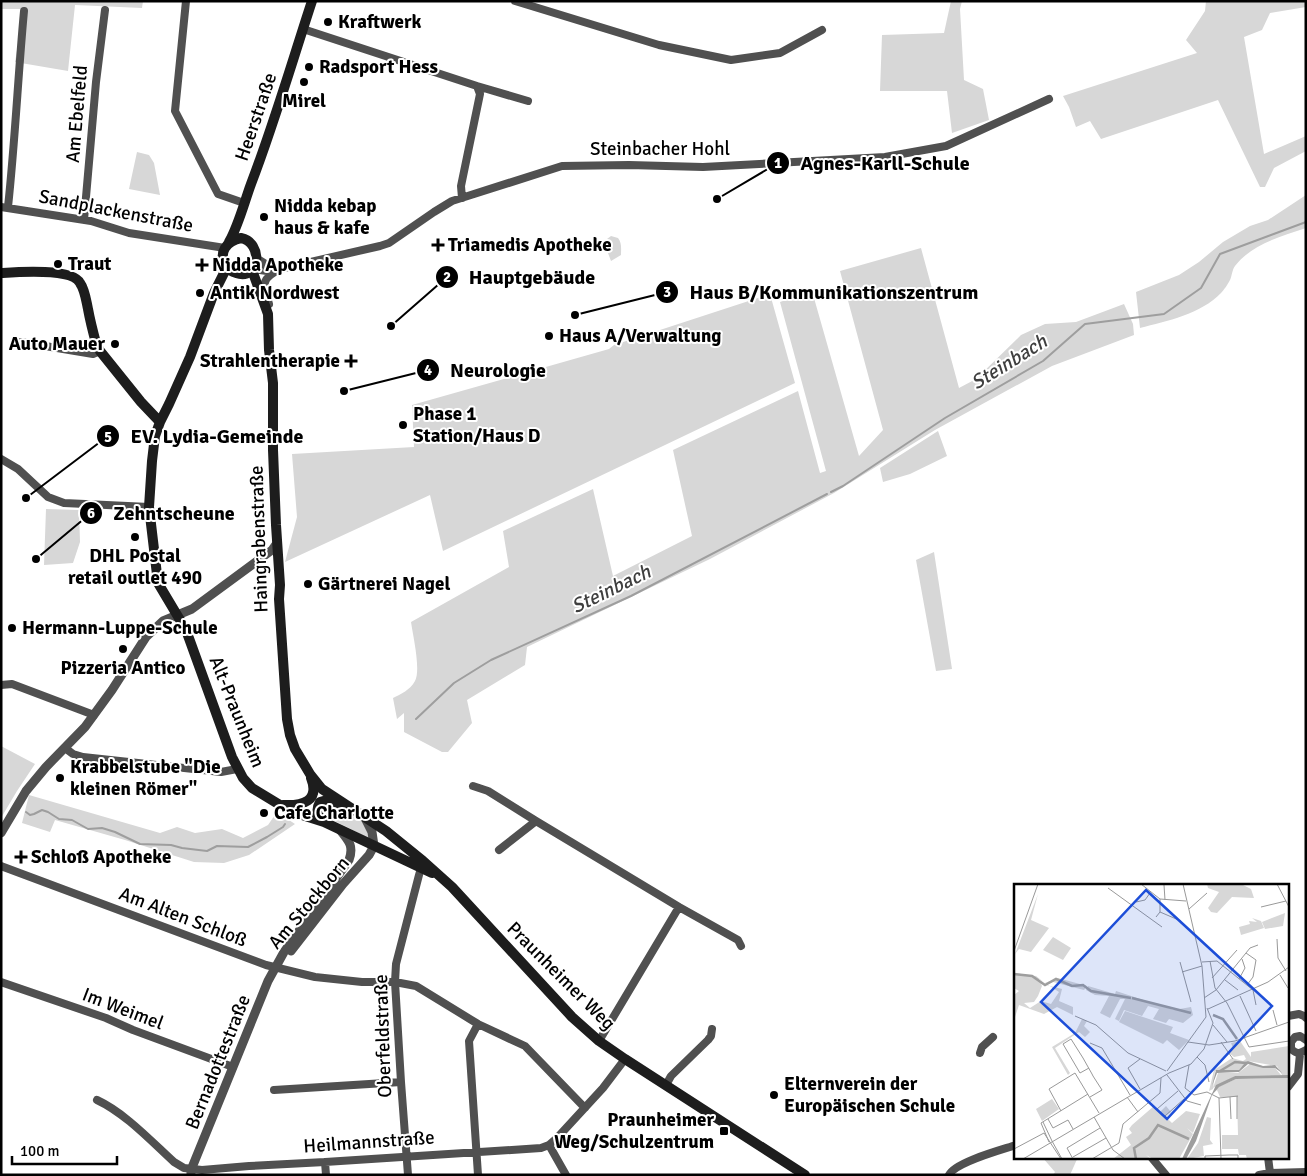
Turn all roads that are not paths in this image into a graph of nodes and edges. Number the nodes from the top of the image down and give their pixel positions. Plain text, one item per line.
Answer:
1 (186, 1) edge
2 (312, 1) edge
3 (515, 1) edge
4 (105, 10) dead end
5 (24, 11) dead end
6 (303, 29) junction
7 (822, 30) dead end
8 (477, 86) junction
9 (1049, 99) dead end
10 (528, 101) dead end
11 (462, 198) junction
12 (244, 203) junction
13 (5, 207) edge
14 (84, 220) junction
15 (246, 239) junction
16 (227, 245) junction
17 (256, 258) junction
18 (227, 267) junction
19 (252, 270) junction
20 (277, 270) junction
21 (1, 273) edge
22 (268, 314) junction
23 (21, 342) dead end
24 (100, 351) junction
25 (160, 422) junction
26 (1, 459) edge
27 (150, 506) junction
28 (277, 542) junction
29 (177, 616) junction
30 (1, 685) edge
31 (94, 715) junction
32 (66, 748) junction
33 (237, 769) junction
34 (310, 774) junction
35 (473, 786) dead end
36 (280, 805) junction
37 (346, 806) junction
38 (365, 817) junction
39 (536, 821) junction
40 (324, 822) junction
41 (340, 830) junction
42 (1, 833) edge
43 (374, 846) junction
44 (499, 850) dead end
45 (1, 866) edge
46 (421, 868) junction
47 (442, 878) junction
48 (680, 907) junction
49 (741, 946) dead end
50 (275, 968) junction
51 (1, 982) edge
52 (395, 982) junction
53 (1290, 1016) edge
54 (1306, 1018) edge
55 (478, 1024) junction
56 (712, 1029) dead end
57 (992, 1037) dead end
58 (599, 1040) junction
59 (1306, 1040) edge
60 (1303, 1052) edge
61 (980, 1053) dead end
62 (625, 1059) junction
63 (233, 1067) junction
64 (401, 1082) junction
65 (1290, 1084) edge
66 (666, 1085) junction
67 (274, 1090) dead end
68 (97, 1100) dead end
69 (585, 1108) junction
70 (549, 1145) junction
71 (1014, 1146) edge
72 (476, 1152) junction
73 (407, 1157) junction
74 (1153, 1158) edge
75 (1268, 1158) edge
76 (325, 1162) junction
77 (249, 1166) junction
78 (1306, 1172) edge
79 (190, 1173) edge
80 (1270, 1173) junction
81 (249, 1175) edge
82 (326, 1175) edge
83 (408, 1175) edge
84 (478, 1175) edge
85 (566, 1175) edge
86 (805, 1175) edge
87 (949, 1175) edge
88 (1166, 1175) edge
89 (1259, 1175) edge

1 - 12 street
2 - 6 main road, Heerstraße
3 - 7 street
4 - 14 street, Am Ebelfeld
5 - 13 street
6 - 8 street
6 - 12 main road, Heerstraße
8 - 10 street
8 - 11 street
9 - 11 street, Steinbacher Hohl
11 - 20 street, Steinbacher Hohl
12 - 15 main road
12 - 16 main road, Heerstraße
13 - 14 street, Sandplackenstraße
14 - 16 street, Sandplackenstraße
15 - 16 main road
15 - 17 main road
16 - 18 main road
17 - 19 main road
17 - 20 street
18 - 19 main road
18 - 25 main road
19 - 20 street, Steinbacher Hohl
19 - 22 main road, Haingrabenstraße
20 - 22 street
21 - 24 main road
22 - 28 main road, Haingrabenstraße
23 - 24 street
24 - 25 main road
25 - 27 main road, Alt-Praunheim
26 - 27 street
27 - 29 main road, Alt-Praunheim
28 - 29 street
28 - 34 main road, Haingrabenstraße
29 - 31 street
29 - 33 main road, Alt-Praunheim
30 - 31 street
31 - 32 street
32 - 33 street
32 - 42 street
33 - 36 main road, Alt-Praunheim
34 - 36 main road
34 - 37 main road, Praunheimer Weg
35 - 39 street
36 - 40 main road, Praunheimer Weg
37 - 38 main road, Praunheimer Weg
37 - 40 main road
38 - 43 street
38 - 47 main road, Praunheimer Weg
39 - 44 street
39 - 48 street
40 - 41 main road, Praunheimer Weg
41 - 43 main road, Praunheimer Weg
41 - 50 street, Am Stockborn
43 - 46 main road, Praunheimer Weg
43 - 50 street, Am Stockborn
45 - 50 street, Am Alten Schloß
46 - 47 main road, Praunheimer Weg
46 - 52 street, Oberfeldstraße
47 - 58 main road, Praunheimer Weg
48 - 49 street
48 - 58 street
50 - 52 street, Am Alten Schloß
50 - 63 street, Bernadottestraße
51 - 63 street, Im Weimel
52 - 55 street, Am Alten Schloß
52 - 64 street, Oberfeldstraße
53 - 54 street
55 - 69 street, Am Alten Schloß
55 - 72 street
56 - 66 street
57 - 61 street
58 - 62 main road, Praunheimer Weg
59 - 60 street
60 - 65 street
62 - 66 main road, Praunheimer Weg
62 - 69 street
63 - 79 street, Bernadottestraße
64 - 67 street
64 - 73 street, Oberfeldstraße
66 - 86 main road, Praunheimer Weg
68 - 79 street
69 - 70 street
70 - 72 street, Heilmannstraße
70 - 85 street
71 - 87 street
72 - 73 street, Heilmannstraße
72 - 84 street
73 - 76 street, Heilmannstraße
73 - 83 street, Oberfeldstraße
74 - 88 street
75 - 80 street
76 - 77 street, Heilmannstraße
76 - 82 street
77 - 79 street, Heilmannstraße
77 - 81 street
78 - 80 street
80 - 89 street

